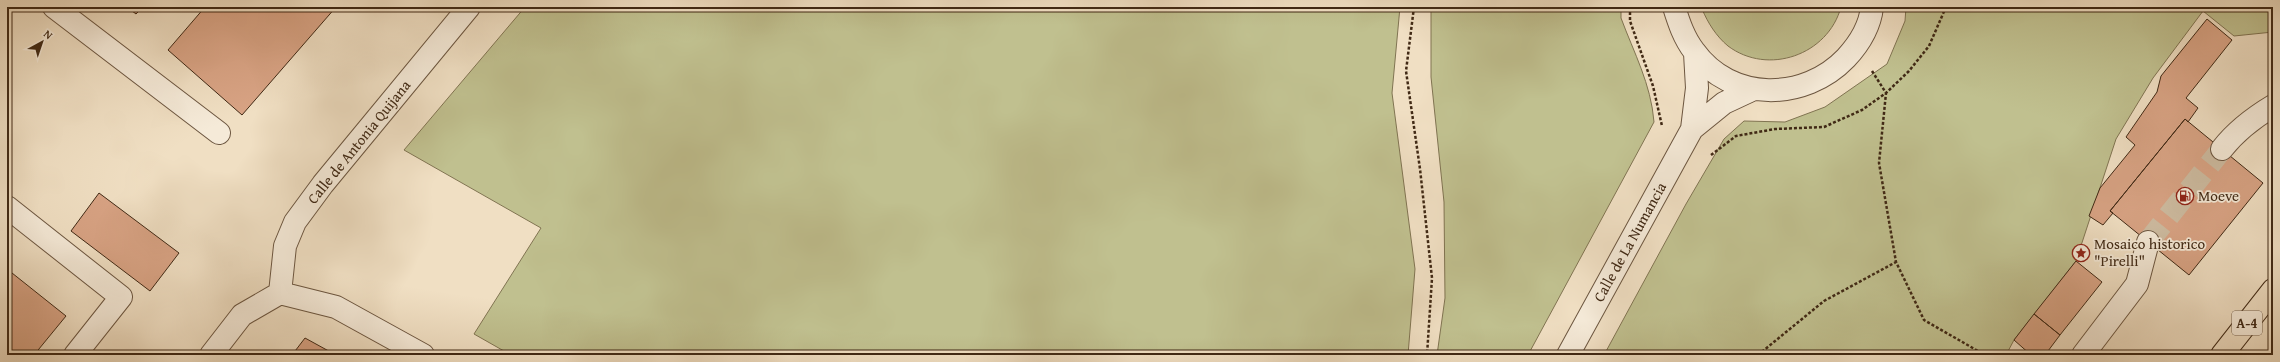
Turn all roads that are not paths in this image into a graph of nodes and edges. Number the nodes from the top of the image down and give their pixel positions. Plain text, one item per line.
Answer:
1 (54, 7) edge
2 (469, 7) edge
3 (1674, 7) edge
4 (1872, 7) edge
5 (1695, 53) junction
6 (1754, 90) junction
7 (2273, 106) edge
8 (1692, 129) junction
9 (219, 133) dead end
10 (2222, 149) tunnel mouth
11 (7, 208) edge
12 (2148, 242) tunnel mouth
13 (2273, 290) edge
14 (280, 292) junction
15 (83, 352) edge
16 (211, 355) edge
17 (423, 355) edge
18 (1568, 355) edge
19 (2083, 355) edge
20 (2222, 355) edge

1 - 9 street
2 - 14 street, Calle de Antonia Quijana
3 - 5 street
4 - 6 street
5 - 6 street
5 - 8 street, Calle de La Numancia
6 - 8 street, Calle de La Numancia
7 - 10 street
8 - 18 street, Calle de La Numancia
11 - 15 street
12 - 19 street
13 - 20 highway, A-4
14 - 16 street
14 - 17 street

